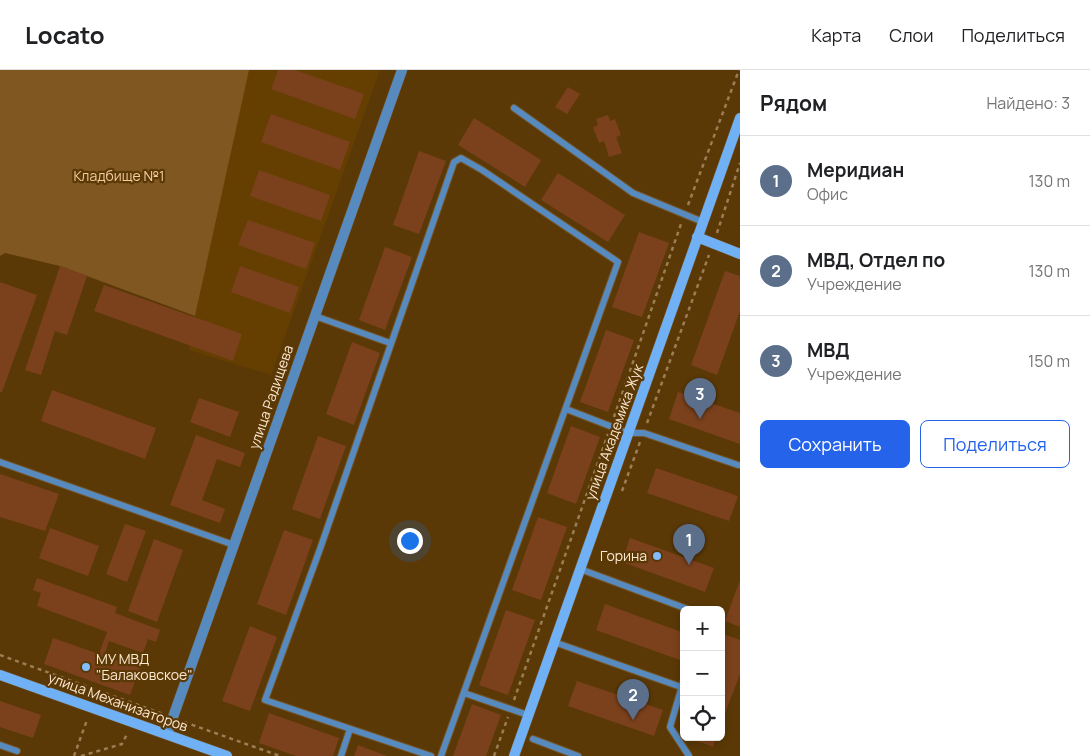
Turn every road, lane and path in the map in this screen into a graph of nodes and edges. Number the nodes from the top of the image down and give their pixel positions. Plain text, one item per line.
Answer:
1 (402, 70) edge
2 (739, 70) edge
3 (514, 108) dead end
4 (740, 118) edge
5 (740, 163) edge
6 (685, 215) junction
7 (703, 222) junction
8 (697, 237) junction
9 (714, 244) junction
10 (740, 254) edge
11 (314, 316) junction
12 (390, 343) junction
13 (566, 409) junction
14 (611, 426) junction
15 (628, 433) junction
16 (644, 433) junction
17 (0, 462) edge
18 (738, 465) dead end
19 (621, 494) dead end
20 (234, 545) junction
21 (580, 569) junction
22 (680, 606) edge
23 (554, 642) junction
24 (0, 655) edge
25 (0, 675) edge
26 (680, 687) edge
27 (680, 691) edge
28 (464, 693) junction
29 (511, 709) junction
30 (528, 715) junction
31 (172, 718) junction
32 (87, 720) dead end
33 (350, 730) junction
34 (127, 734) dead end
35 (167, 734) junction
36 (533, 739) dead end
37 (0, 745) edge
38 (16, 751) dead end
39 (74, 756) edge
40 (82, 756) edge
41 (227, 756) edge
42 (280, 756) edge
43 (341, 756) edge
44 (430, 756) edge
45 (442, 756) edge
46 (494, 756) edge
47 (514, 756) edge
48 (578, 756) edge
49 (689, 756) edge

1 - 11 street, улица Радищева
2 - 6 path
3 - 6 lane
4 - 7 street, улица Академика Жук
5 - 9 path
6 - 7 lane
6 - 14 path
7 - 8 street, улица Академика Жук
8 - 9 street
8 - 15 street, улица Академика Жук
9 - 10 street
9 - 16 path
11 - 12 lane
11 - 20 street, улица Радищева
12 - 13 lane
12 - 33 lane
13 - 14 lane
13 - 28 lane
14 - 15 lane
14 - 29 path
15 - 16 lane
15 - 21 street, улица Академика Жук
16 - 18 lane
16 - 19 path
17 - 20 lane
20 - 31 street, улица Радищева
21 - 22 lane
21 - 23 street, улица Академика Жук
23 - 26 lane
23 - 30 street, улица Академика Жук
24 - 31 path
25 - 35 street, улица Механизаторов
27 - 49 lane
28 - 29 lane
28 - 45 lane
29 - 30 lane
29 - 46 path
30 - 47 street, улица Академика Жук
31 - 35 street, улица Радищева
31 - 42 path
32 - 39 path
33 - 43 lane
33 - 44 lane
34 - 40 path
35 - 41 street, улица Механизаторов
36 - 48 lane
37 - 38 lane

